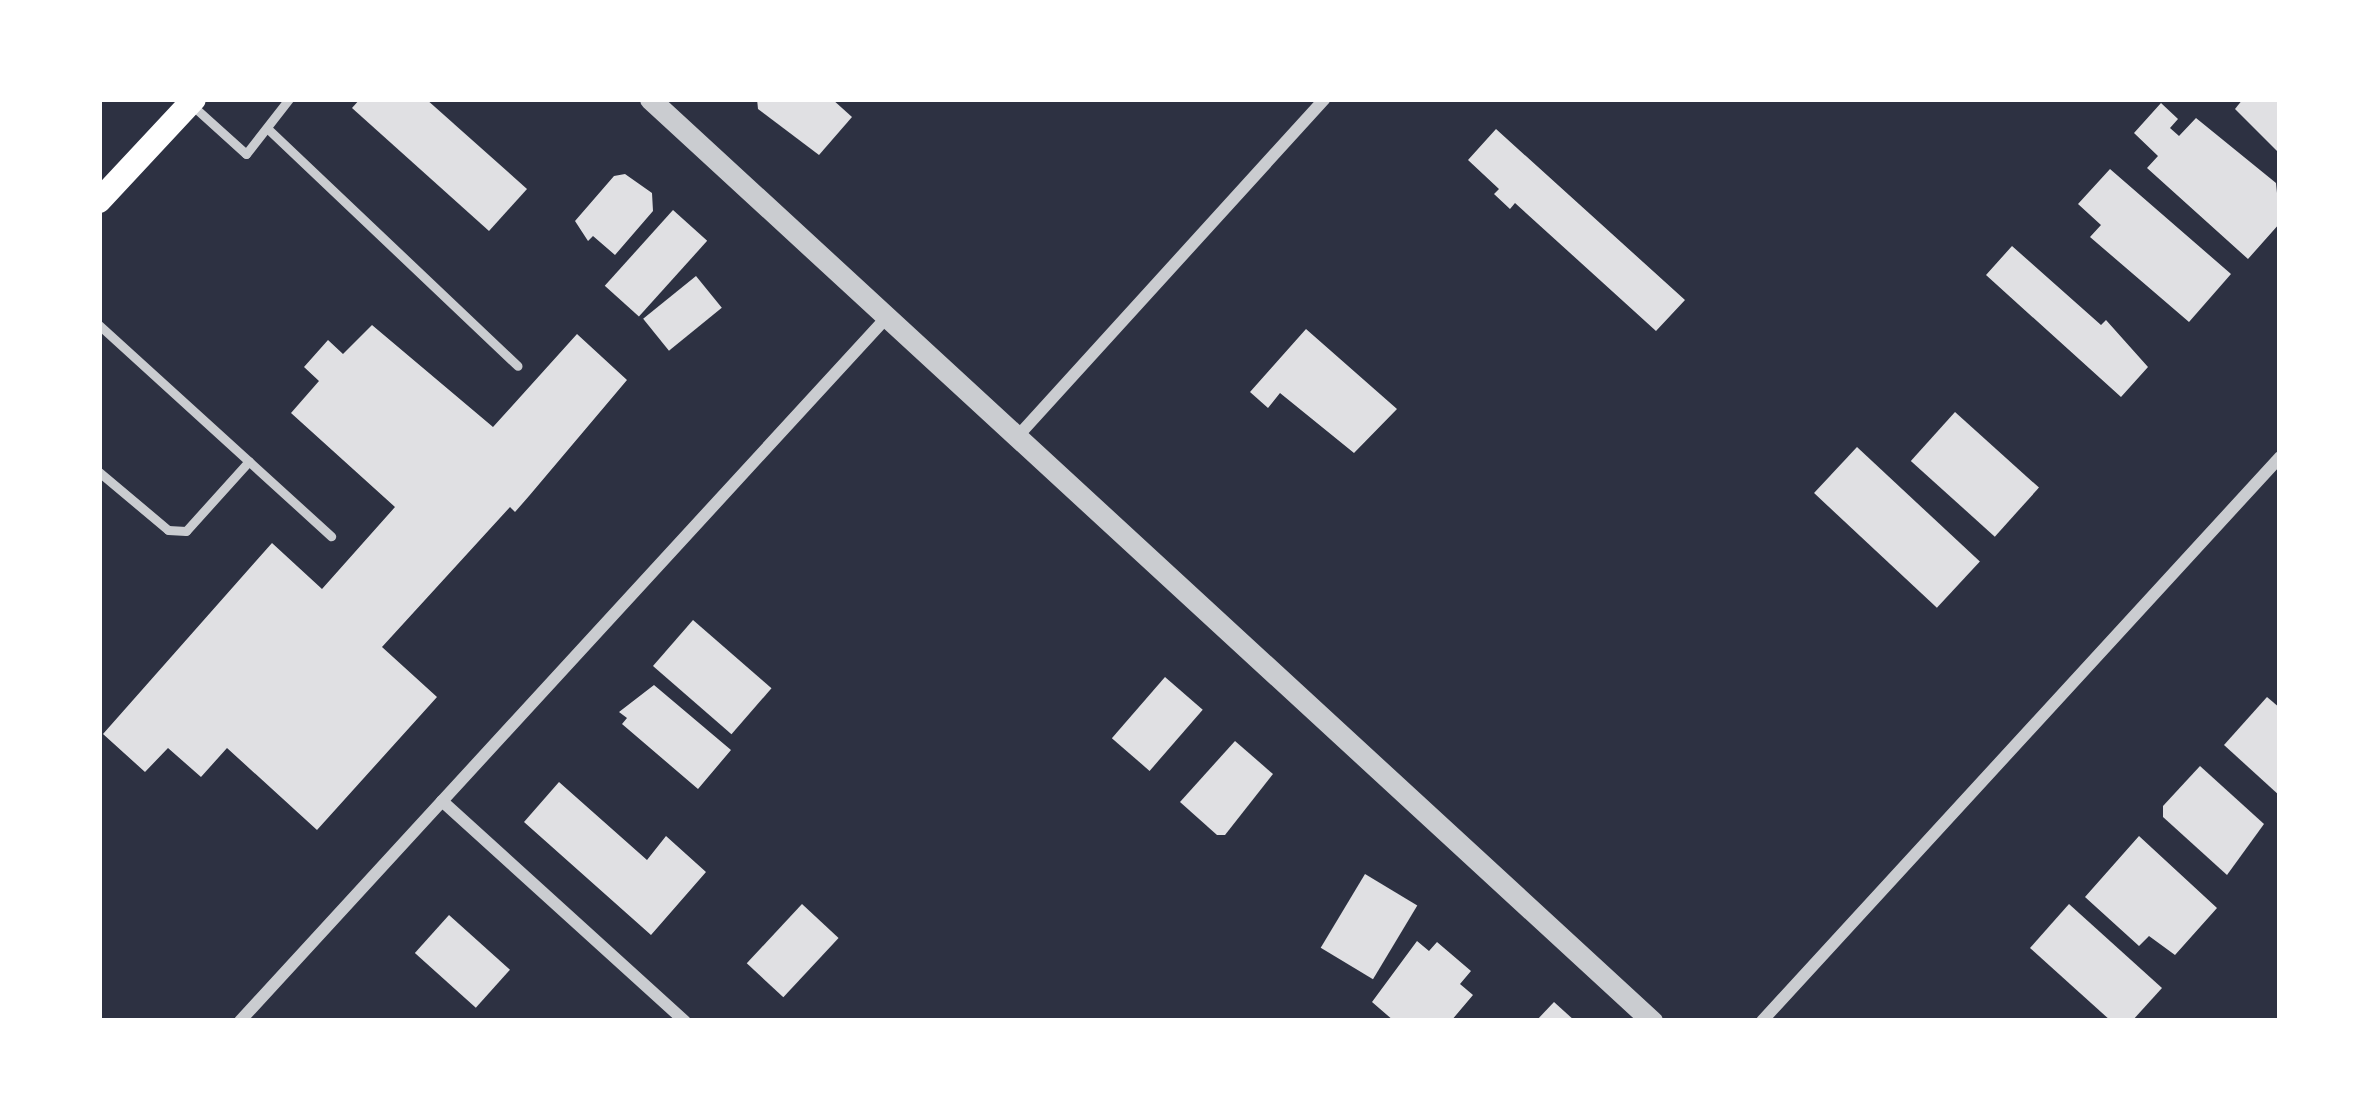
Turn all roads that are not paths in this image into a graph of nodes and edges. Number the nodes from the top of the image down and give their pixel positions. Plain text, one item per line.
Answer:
1 (289, 99) edge
2 (650, 99) edge
3 (1325, 99) edge
4 (192, 101) edge
5 (268, 129) junction
6 (99, 200) edge
7 (886, 317) junction
8 (99, 325) edge
9 (518, 366) dead end
10 (1017, 437) junction
11 (2280, 457) edge
12 (248, 461) junction
13 (99, 472) edge
14 (331, 536) dead end
15 (442, 801) junction
16 (1642, 1018) edge
17 (240, 1021) edge
18 (685, 1021) edge
19 (1762, 1021) edge

1 - 5 lane
2 - 7 street
3 - 10 street
4 - 5 lane
4 - 6 main road
5 - 9 lane
7 - 10 street
7 - 15 street
8 - 12 lane
10 - 16 street
11 - 19 street
12 - 13 lane
12 - 14 lane
15 - 17 street
15 - 18 street

